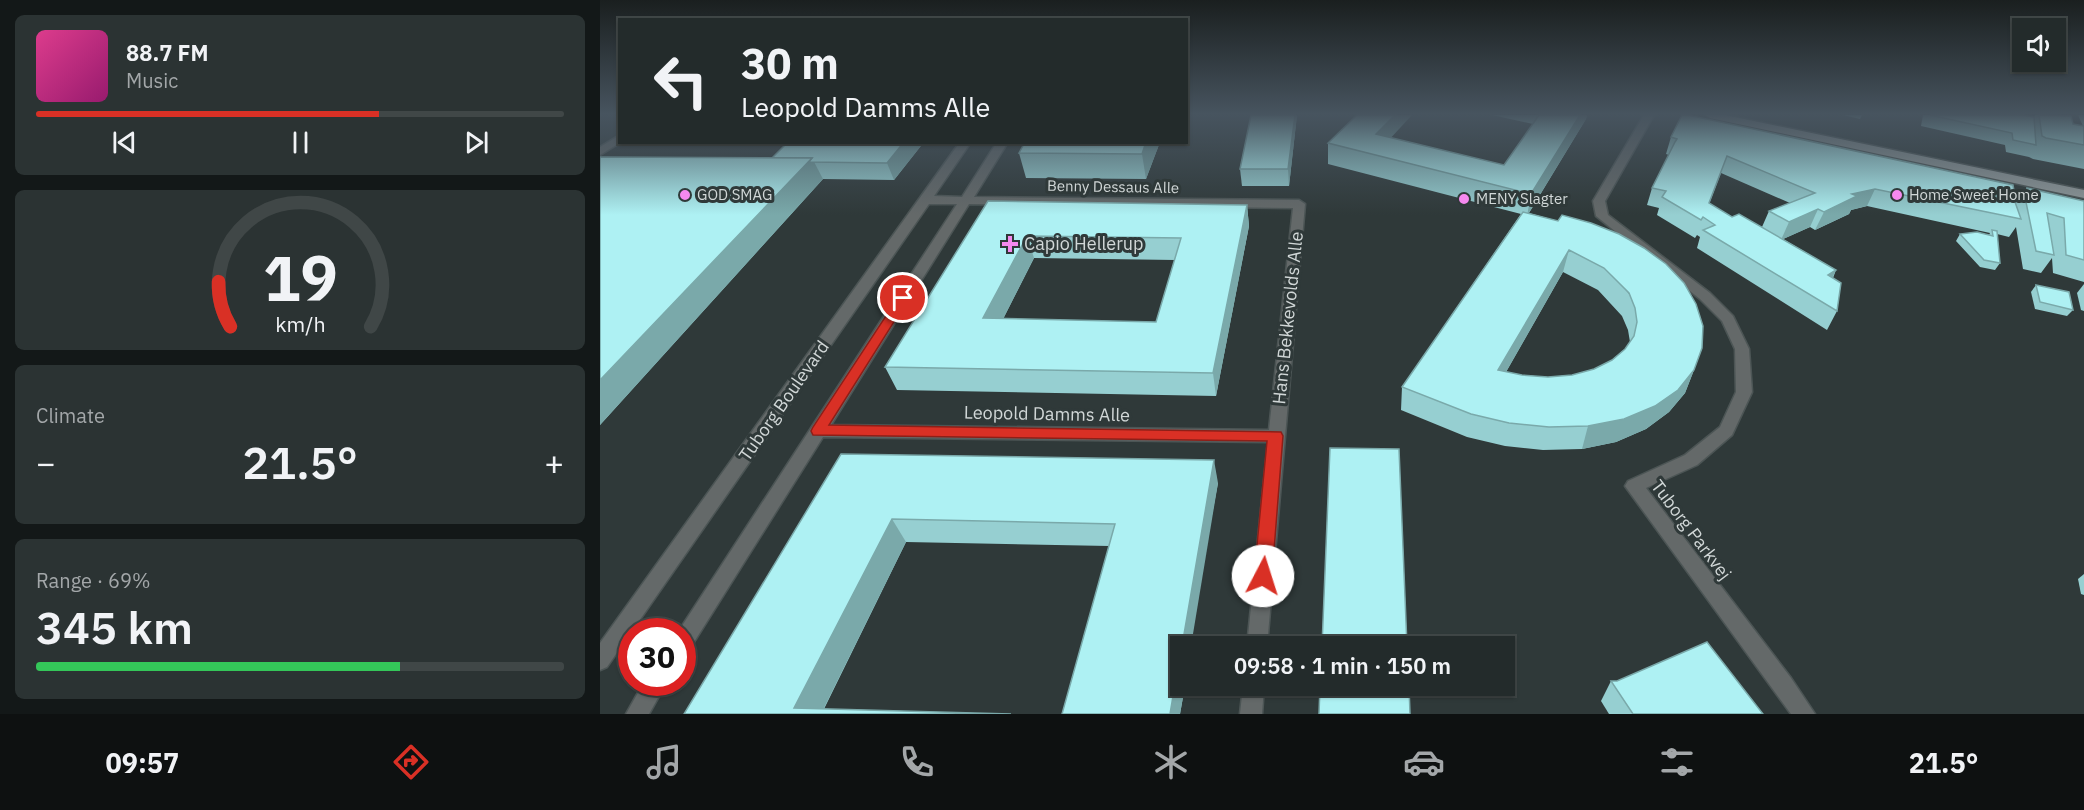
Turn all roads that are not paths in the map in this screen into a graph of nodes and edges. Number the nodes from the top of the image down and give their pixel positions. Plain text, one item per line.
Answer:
1 (962, 148) edge
2 (999, 148) edge
3 (1630, 148) edge
4 (1868, 148) edge
5 (2084, 194) edge
6 (927, 200) junction
7 (966, 200) junction
8 (1299, 204) joint
9 (818, 431) junction
10 (1275, 436) junction
11 (696, 621) edge
12 (1258, 636) edge
13 (600, 660) edge
14 (648, 696) edge
15 (1253, 696) edge
16 (637, 714) edge
17 (1251, 714) edge
18 (1804, 714) edge

1 - 6 street, Tuborg Boulevard
2 - 7 street
3 - 18 street, Tuborg Parkvej
4 - 5 main road
6 - 7 street, Benny Dessaus Alle
6 - 13 street, Tuborg Boulevard
7 - 8 street, Benny Dessaus Alle
7 - 9 street
8 - 10 street, Hans Bekkevolds Alle
9 - 10 street, Leopold Damms Alle
9 - 11 street
10 - 12 street, Hans Bekkevolds Alle
14 - 16 street
15 - 17 street

